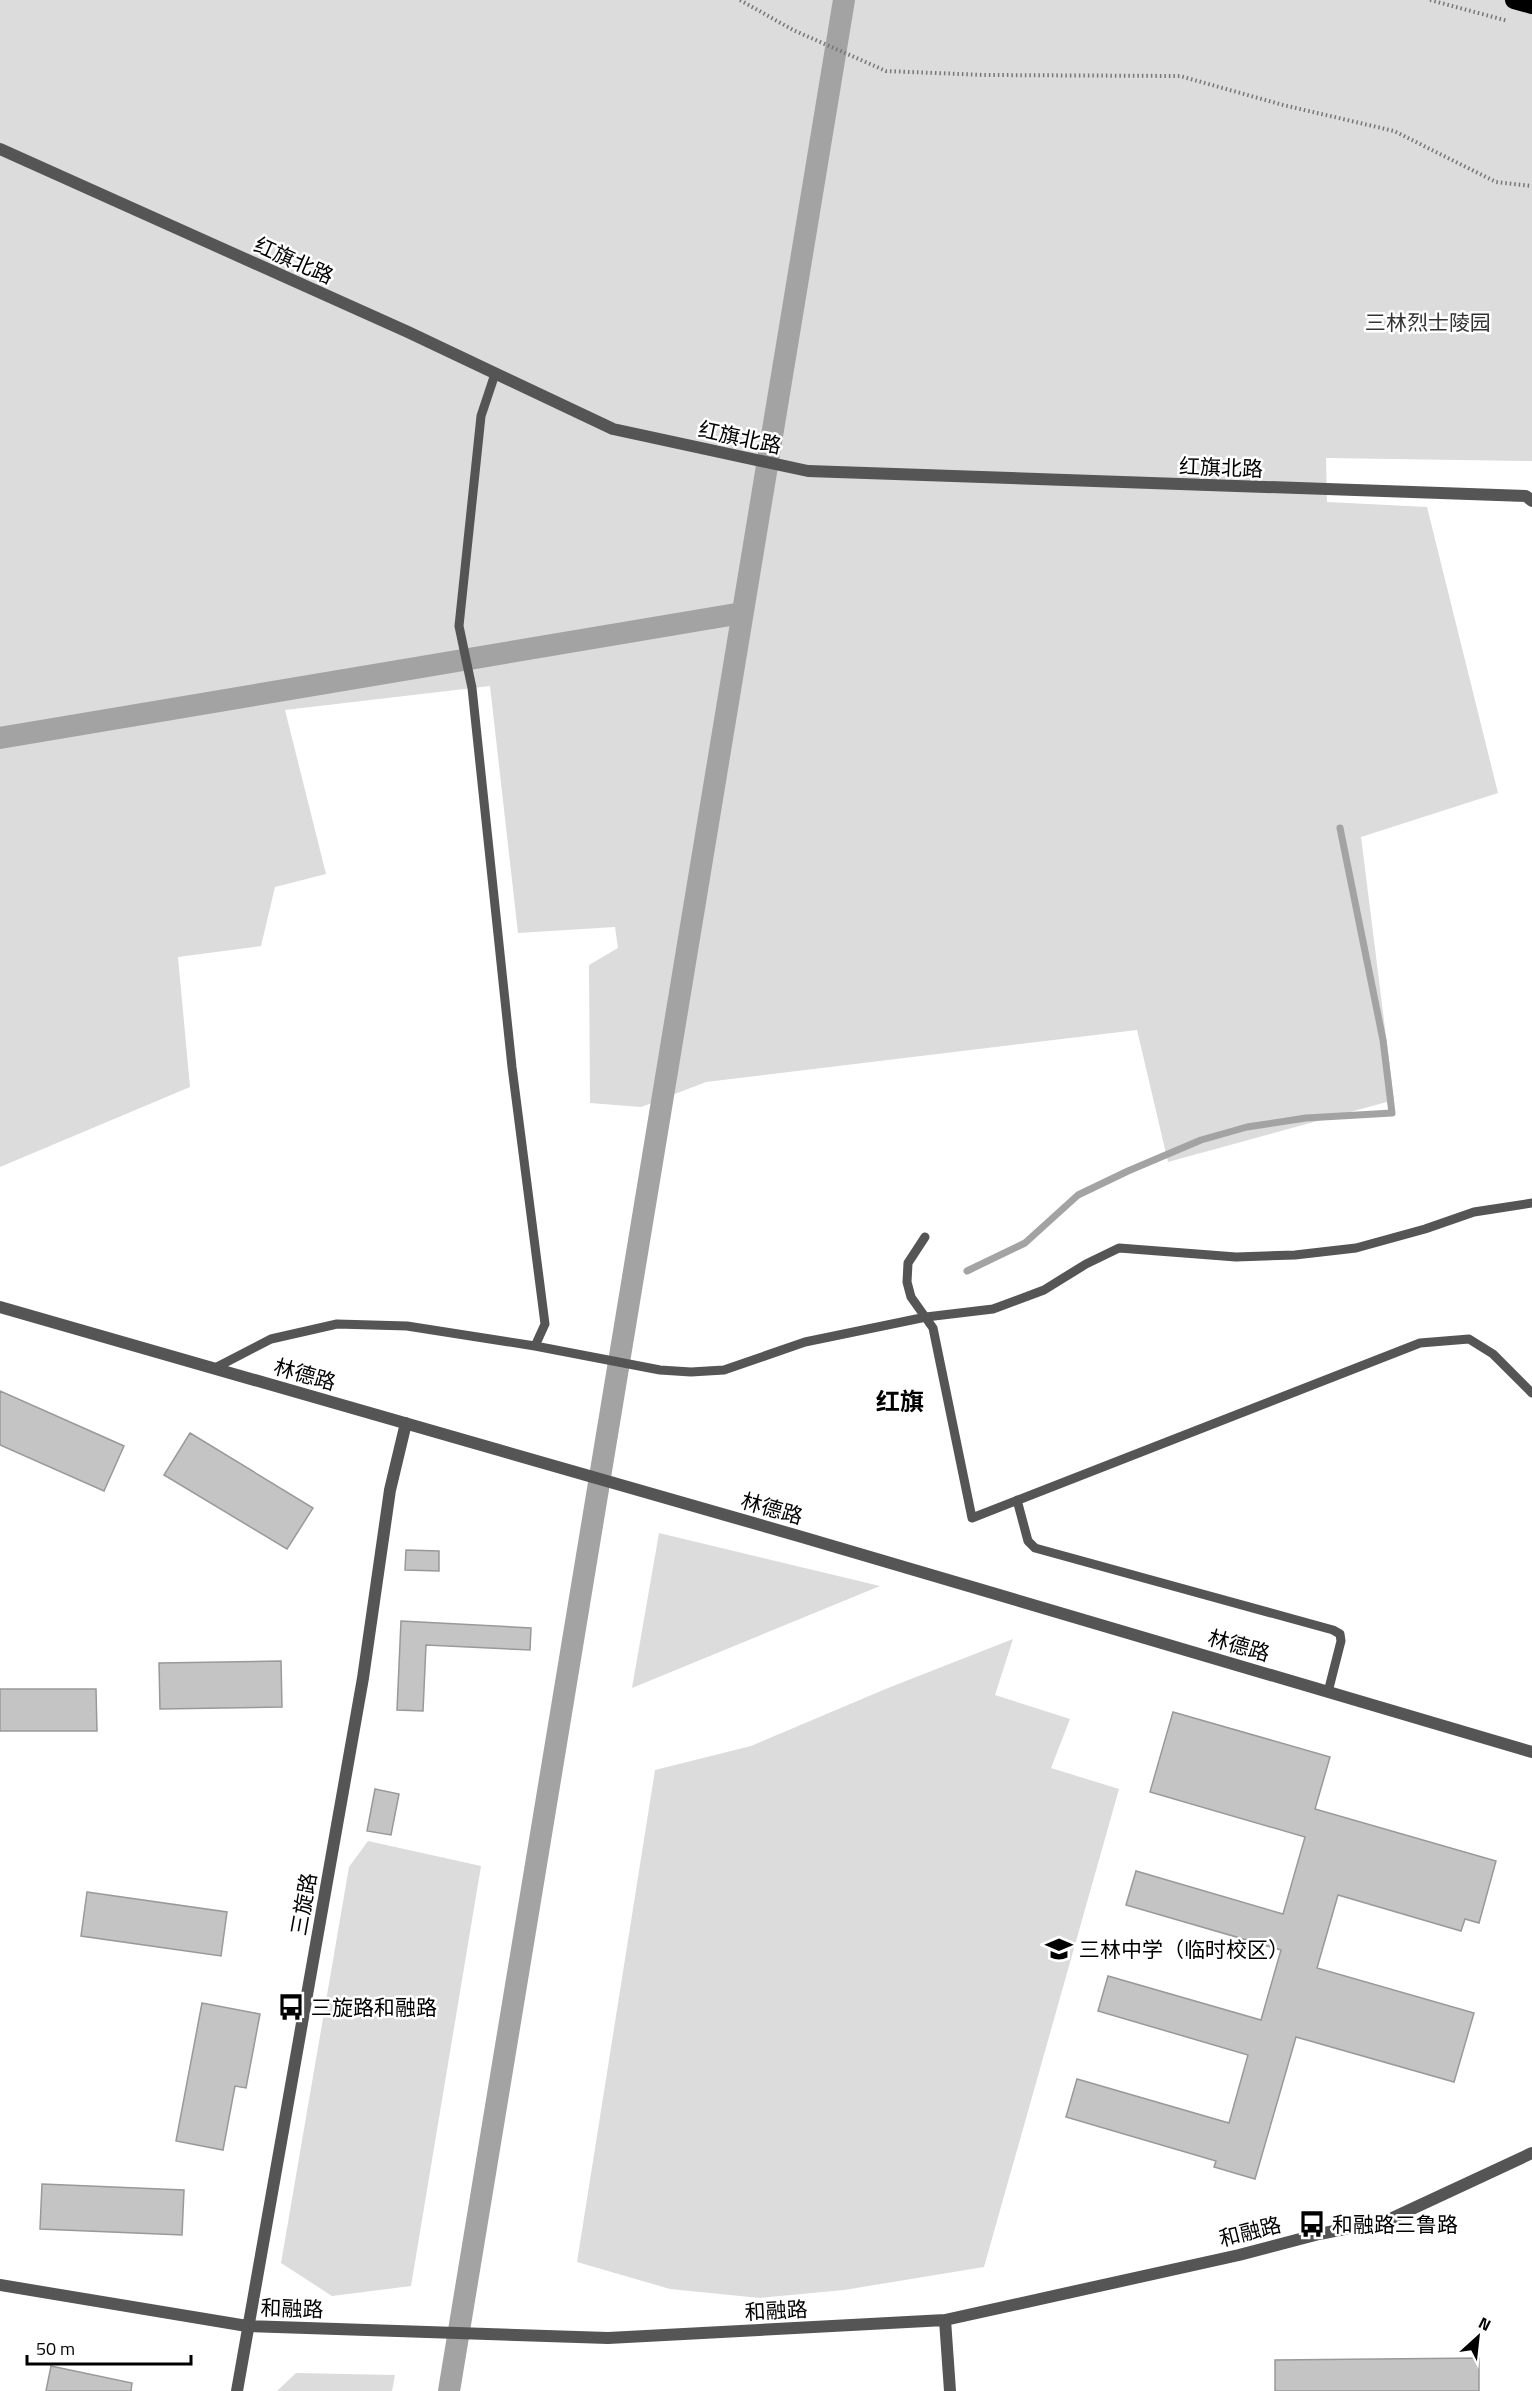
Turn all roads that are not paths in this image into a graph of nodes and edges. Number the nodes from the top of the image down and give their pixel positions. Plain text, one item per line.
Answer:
1 (0, 149) edge
2 (495, 374) junction
3 (1532, 501) edge
4 (1532, 1203) edge
5 (925, 1237) dead end
6 (0, 1307) edge
7 (926, 1317) junction
8 (535, 1346) junction
9 (214, 1368) junction
10 (1532, 1393) edge
11 (406, 1423) junction
12 (1017, 1500) junction
13 (1328, 1692) junction
14 (1532, 1752) edge
15 (1532, 2153) edge
16 (0, 2285) edge
17 (945, 2320) junction
18 (247, 2326) junction
19 (237, 2391) edge
20 (950, 2391) edge

1 - 2 street, 红旗北路
2 - 3 street, 红旗北路
2 - 8 lane
4 - 7 lane
5 - 7 lane
6 - 9 street, 林德路
7 - 8 lane
7 - 12 lane
8 - 9 lane
9 - 11 street, 林德路
10 - 12 lane
11 - 13 street, 林德路
11 - 18 street, 三旋路
12 - 13 lane
13 - 14 street, 林德路
15 - 17 street, 和融路
16 - 18 street, 和融路
17 - 18 street, 和融路
17 - 20 street
18 - 19 street, 三旋路

